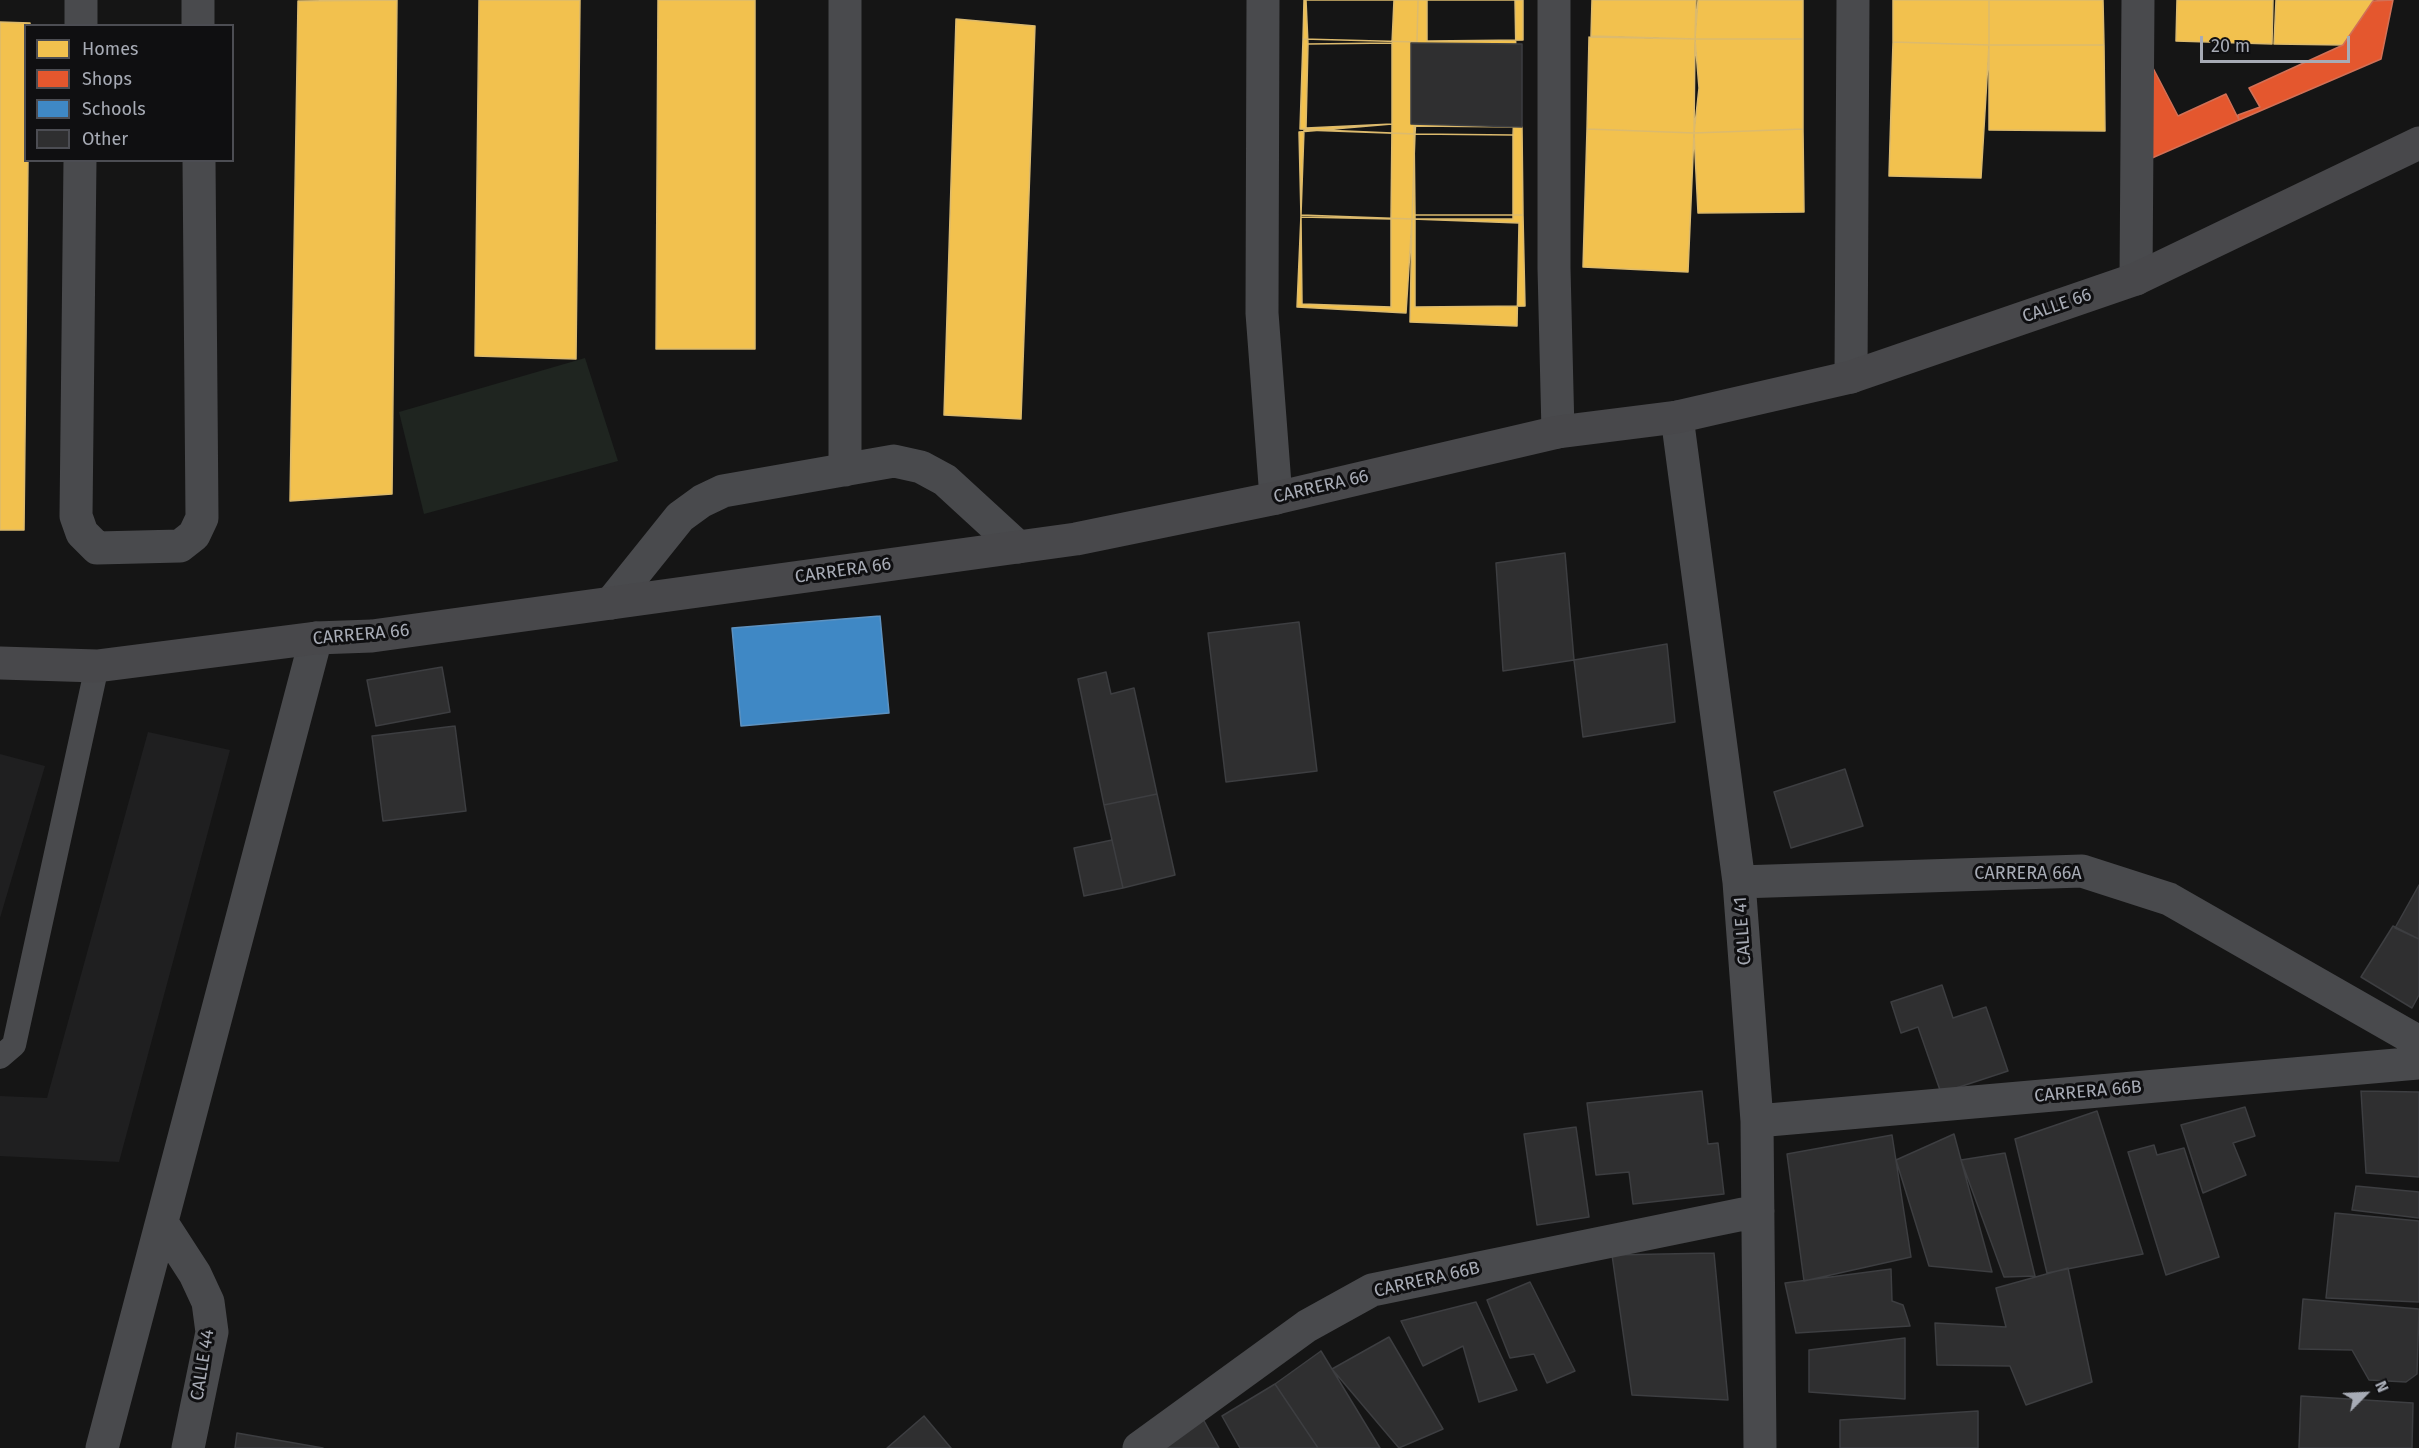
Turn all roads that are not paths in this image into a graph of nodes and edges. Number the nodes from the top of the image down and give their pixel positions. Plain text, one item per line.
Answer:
1 (81, 0) edge
2 (198, 0) edge
3 (845, 0) edge
4 (1263, 0) edge
5 (1554, 0) edge
6 (1853, 0) edge
7 (2138, 0) edge
8 (81, 24) edge
9 (198, 24) edge
10 (2419, 143) edge
11 (80, 162) edge
12 (199, 162) edge
13 (2136, 279) junction
14 (1851, 377) junction
15 (1677, 417) junction
16 (1558, 432) junction
17 (845, 470) junction
18 (1276, 498) junction
19 (1018, 546) junction
20 (611, 603) junction
21 (316, 638) junction
22 (0, 663) edge
23 (97, 666) junction
24 (1739, 882) junction
25 (2419, 1042) edge
26 (0, 1057) edge
27 (2419, 1063) edge
28 (1757, 1121) junction
29 (1758, 1211) junction
30 (162, 1222) junction
31 (102, 1448) edge
32 (188, 1448) edge
33 (1139, 1448) edge
34 (1760, 1448) edge

1 - 8 street
2 - 9 street
3 - 17 street
4 - 18 street
5 - 16 street
6 - 14 street
7 - 13 street
10 - 13 street, CALLE 66
11 - 12 street
13 - 14 street, CALLE 66
14 - 15 street, CALLE 66
15 - 16 street, CARRERA 66
15 - 24 street, CALLE 41
16 - 18 street, CARRERA 66
17 - 19 street
17 - 20 street
18 - 19 street, CARRERA 66
19 - 20 street, CARRERA 66
20 - 21 street, CARRERA 66
21 - 23 street, CARRERA 66
21 - 30 street
22 - 23 street, CARRERA 66
23 - 26 lane
24 - 25 street, CARRERA 66A
24 - 28 street, CALLE 41
27 - 28 street, CARRERA 66B
28 - 29 street, CALLE 41
29 - 33 street, CARRERA 66B
29 - 34 street, CALLE 41
30 - 31 street
30 - 32 street, CALLE 44

